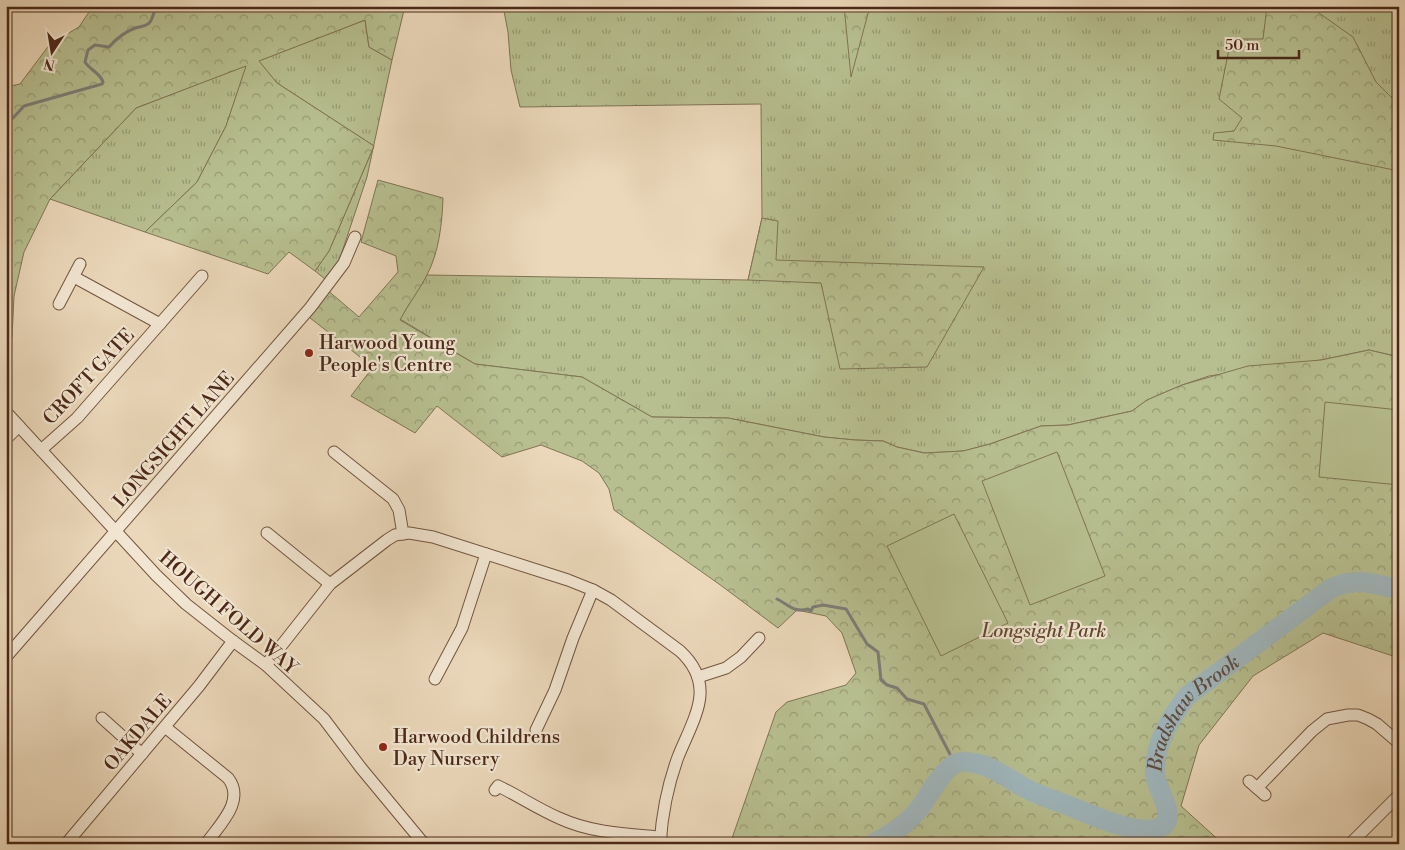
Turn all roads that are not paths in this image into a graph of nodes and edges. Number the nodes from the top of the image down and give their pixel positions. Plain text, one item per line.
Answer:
1 (355, 237) dead end
2 (80, 264) dead end
3 (201, 275) dead end
4 (74, 277) junction
5 (59, 304) dead end
6 (160, 324) junction
7 (6, 412) edge
8 (19, 426) junction
9 (6, 439) edge
10 (41, 450) junction
11 (332, 450) dead end
12 (265, 531) dead end
13 (116, 532) junction
14 (402, 534) junction
15 (486, 554) junction
16 (330, 584) junction
17 (593, 590) junction
18 (759, 638) dead end
19 (233, 641) junction
20 (6, 657) edge
21 (266, 665) junction
22 (698, 677) junction
23 (434, 679) dead end
24 (102, 719) dead end
25 (164, 727) junction
26 (535, 730) dead end
27 (1399, 743) edge
28 (142, 754) junction
29 (1257, 788) dead end
30 (495, 790) dead end
31 (1399, 795) edge
32 (660, 840) edge
33 (66, 844) edge
34 (206, 844) edge
35 (424, 844) edge
36 (1350, 844) edge

1 - 13 street, LONGSIGHT LANE
2 - 4 street
3 - 6 street, CROFT GATE
4 - 5 street
4 - 6 street, CROFT GATE
6 - 10 street, CROFT GATE
7 - 8 street, HOUGH FOLD WAY
8 - 9 street
8 - 10 street, HOUGH FOLD WAY
10 - 13 street, HOUGH FOLD WAY
11 - 14 street
12 - 16 street
13 - 19 street, HOUGH FOLD WAY
13 - 20 street, LONGSIGHT LANE
14 - 15 street
14 - 16 street
15 - 17 street
15 - 23 street
16 - 21 street
17 - 22 street
17 - 26 street
18 - 22 street
19 - 21 street, HOUGH FOLD WAY
19 - 25 street, OAKDALE
21 - 35 street, HOUGH FOLD WAY
22 - 32 street
24 - 28 street
25 - 28 street, OAKDALE
25 - 34 street
27 - 29 street
28 - 33 street, OAKDALE
30 - 32 street
31 - 36 street

